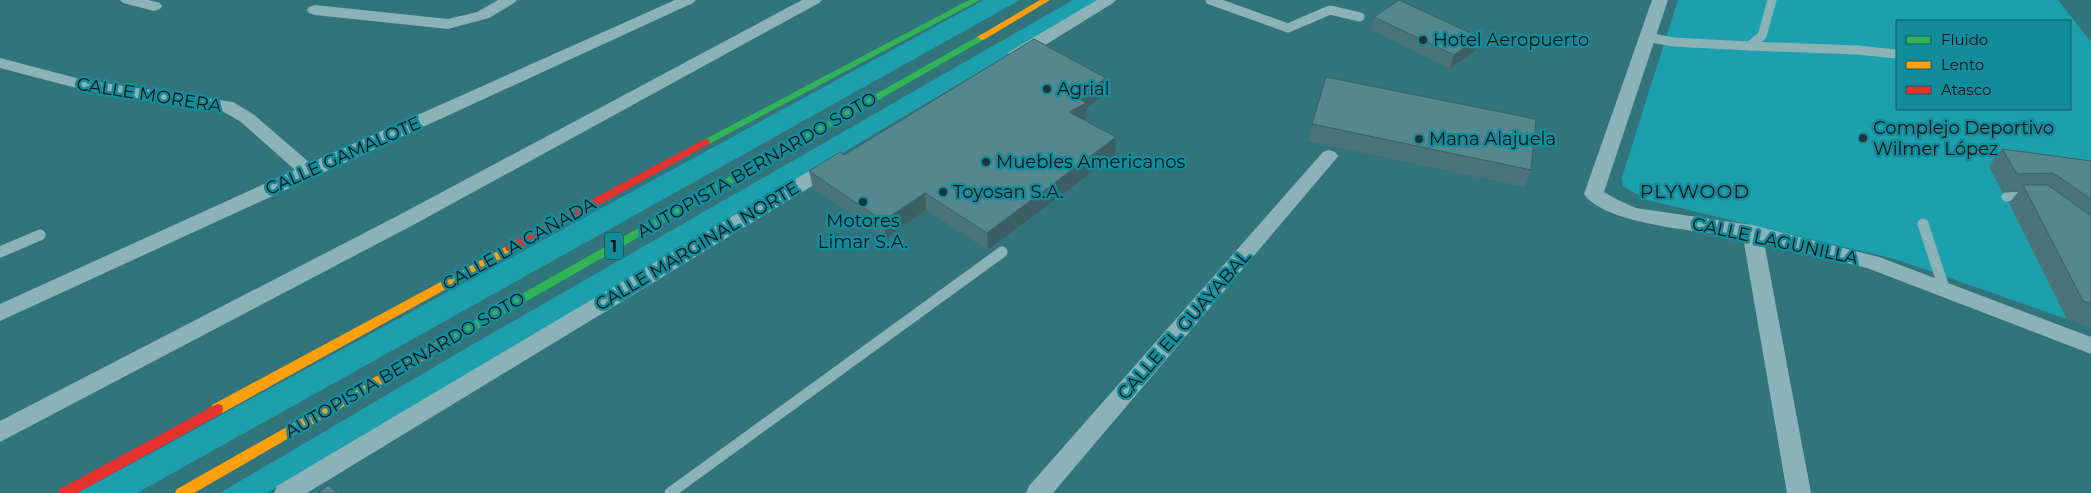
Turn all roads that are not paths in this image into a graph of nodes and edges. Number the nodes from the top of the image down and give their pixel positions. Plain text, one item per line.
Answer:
1 (128, 0) edge
2 (509, 0) edge
3 (688, 0) edge
4 (814, 0) edge
5 (976, 0) edge
6 (1046, 0) edge
7 (1108, 0) edge
8 (1210, 0) edge
9 (1660, 0) edge
10 (1772, 0) edge
11 (321, 5) edge
12 (154, 6) dead end
13 (1360, 17) dead end
14 (1647, 37) junction
15 (1749, 46) junction
16 (1896, 54) edge
17 (0, 63) edge
18 (1000, 65) edge
19 (1329, 156) dead end
20 (847, 157) edge
21 (308, 171) junction
22 (2036, 196) edge
23 (2006, 197) dead end
24 (1923, 224) dead end
25 (1752, 232) junction
26 (40, 235) dead end
27 (0, 252) edge
28 (1002, 252) dead end
29 (1944, 288) junction
30 (0, 313) edge
31 (2091, 346) edge
32 (0, 432) edge
33 (65, 493) edge
34 (182, 493) edge
35 (286, 493) edge
36 (670, 493) edge
37 (1038, 493) edge
38 (1799, 493) edge

1 - 12 street
2 - 11 street
3 - 21 street, CALLE GAMALOTE
4 - 32 street
5 - 33 main road, CALLE LA CAÑADA
6 - 34 main road, AUTOPISTA BERNARDO SOTO / 1
7 - 18 street
8 - 13 lane
9 - 14 street, CALLE LAGUNILLA
10 - 15 lane
14 - 15 lane
14 - 25 street, CALLE LAGUNILLA
15 - 16 lane
17 - 21 street, CALLE MORERA
19 - 37 street, CALLE EL GUAYABAL
20 - 35 street, CALLE MARGINAL NORTE
21 - 30 street, CALLE GAMALOTE
22 - 23 lane
24 - 29 lane
25 - 29 street, CALLE LAGUNILLA
25 - 38 street
26 - 27 lane
28 - 36 lane
29 - 31 street, CALLE LAGUNILLA

